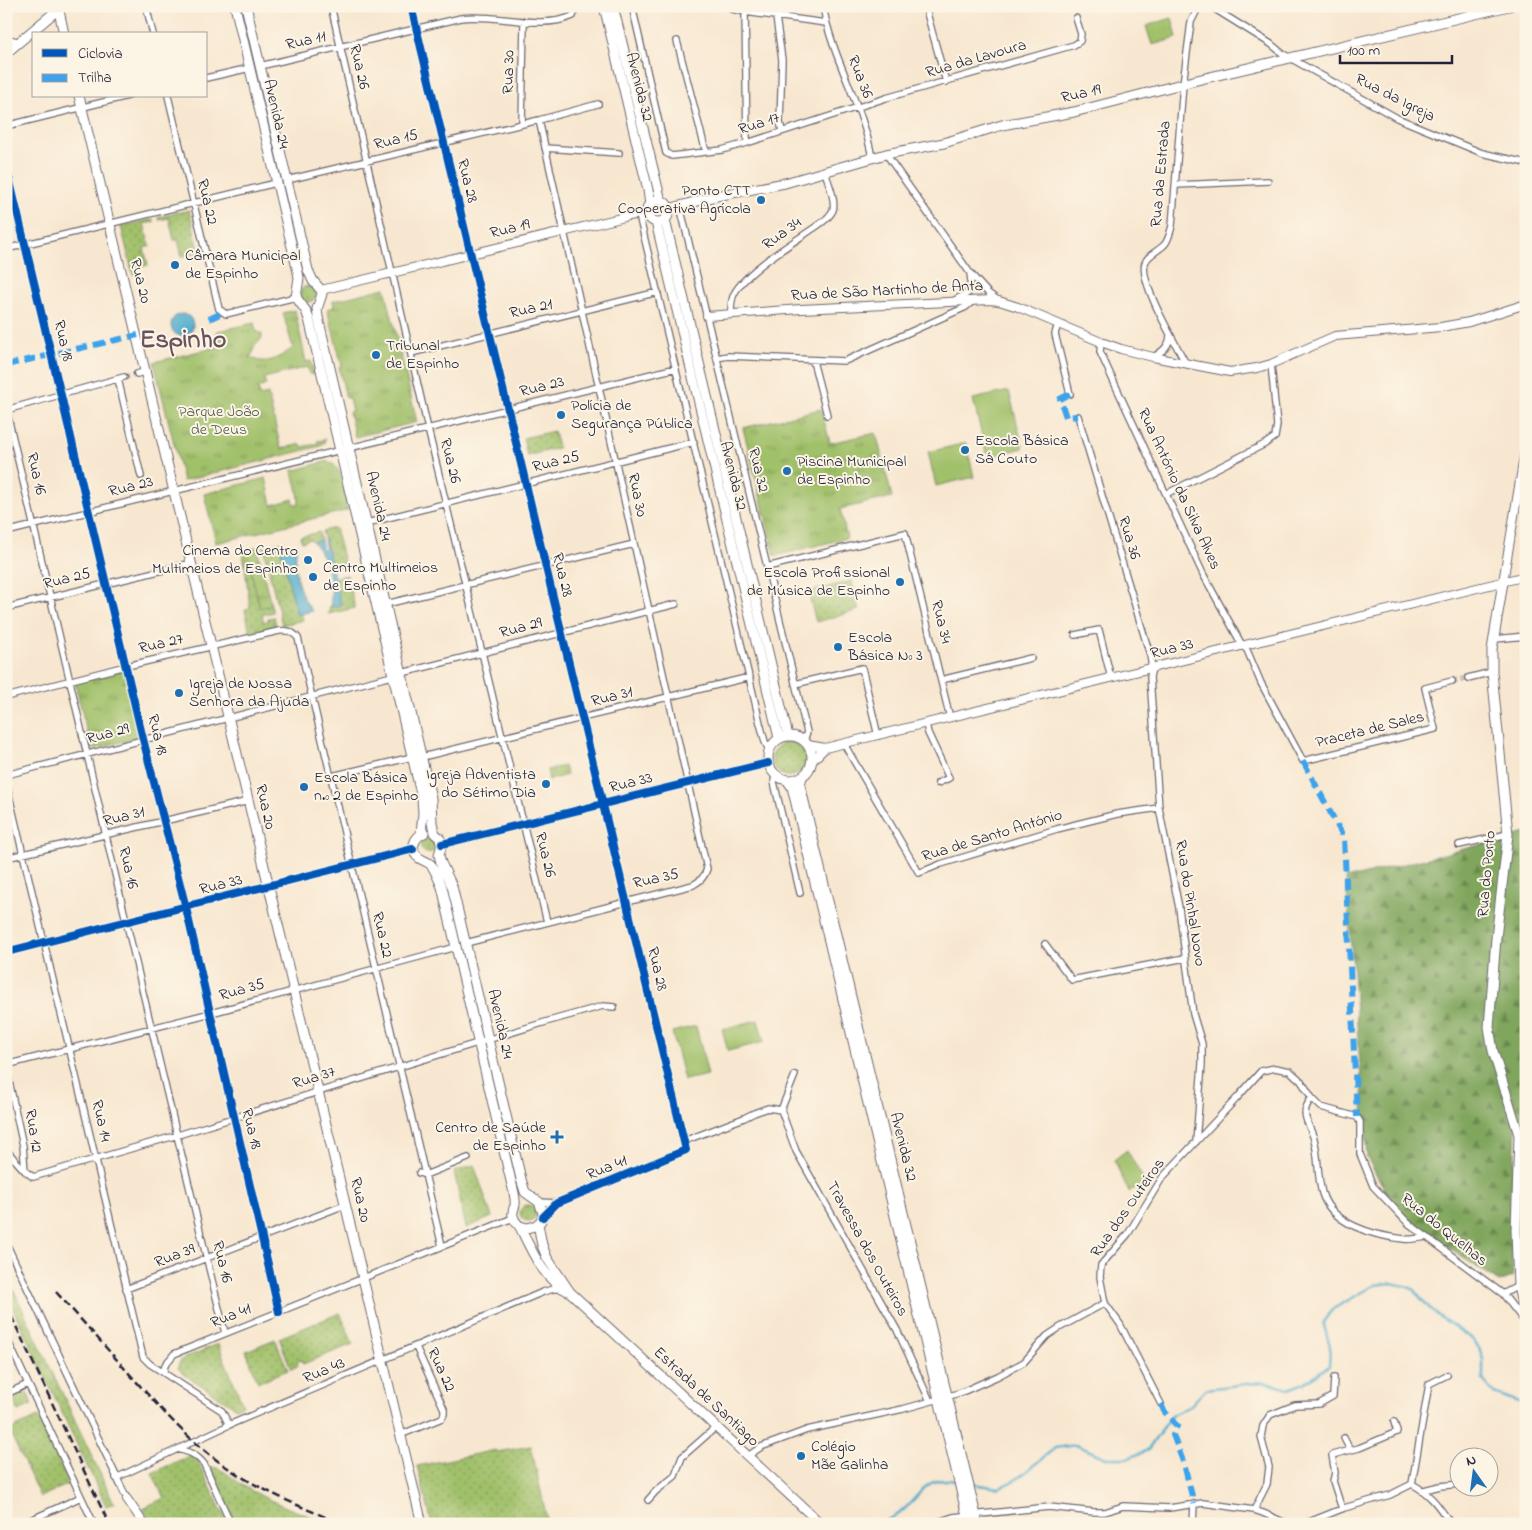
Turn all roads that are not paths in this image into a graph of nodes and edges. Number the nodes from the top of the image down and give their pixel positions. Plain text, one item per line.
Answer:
1 (146, 6) edge
2 (235, 6) edge
3 (246, 6) edge
4 (331, 6) edge
5 (411, 6) edge
6 (576, 6) edge
7 (604, 6) edge
8 (613, 6) edge
9 (632, 6) edge
10 (823, 6) edge
11 (925, 6) edge
12 (1199, 6) edge
13 (59, 7) edge
14 (1214, 7) edge
15 (1504, 7) edge
16 (732, 8) edge
17 (745, 12) junction
18 (776, 17) junction
19 (1076, 18) dead end
20 (524, 22) junction
21 (826, 24) junction
22 (416, 29) junction
23 (64, 32) edge
24 (152, 32) edge
25 (6, 38) edge
26 (677, 41) dead end
27 (20, 42) junction
28 (341, 47) junction
29 (6, 53) edge
30 (1290, 58) junction
31 (260, 66) junction
32 (250, 68) junction
33 (208, 78) edge
34 (946, 82) junction
35 (1183, 84) junction
36 (80, 98) edge
37 (120, 98) edge
38 (168, 98) edge
39 (598, 104) dead end
40 (82, 107) junction
41 (856, 107) junction
42 (539, 120) junction
43 (522, 124) junction
44 (6, 126) edge
45 (782, 131) junction
46 (444, 142) junction
47 (747, 143) junction
48 (545, 148) junction
49 (706, 152) junction
50 (619, 153) dead end
51 (886, 154) junction
52 (668, 156) joint
53 (872, 158) junction
54 (367, 162) junction
55 (1526, 163) edge
56 (6, 165) edge
57 (825, 172) junction
58 (287, 180) junction
59 (1268, 181) dead end
60 (276, 183) junction
61 (1176, 185) junction
62 (661, 201) junction
63 (193, 203) junction
64 (680, 206) junction
65 (669, 209) junction
66 (646, 211) junction
67 (660, 221) junction
68 (111, 224) junction
69 (564, 231) junction
70 (25, 244) junction
71 (6, 249) edge
72 (471, 254) junction
73 (392, 273) junction
74 (970, 273) junction
75 (313, 282) junction
76 (298, 286) junction
77 (321, 290) junction
78 (658, 292) junction
79 (296, 298) junction
80 (976, 299) junction
81 (952, 301) junction
82 (999, 301) junction
83 (318, 303) junction
84 (1526, 304) edge
85 (302, 305) junction
86 (582, 312) junction
87 (731, 313) junction
88 (707, 316) junction
89 (1058, 324) junction
90 (1170, 333) junction
91 (489, 334) junction
92 (1100, 342) junction
93 (1166, 347) junction
94 (411, 353) junction
95 (1153, 357) junction
96 (717, 358) junction
97 (813, 360) junction
98 (1168, 360) junction
99 (1186, 364) junction
100 (1271, 364) junction
101 (676, 368) junction
102 (147, 371) junction
103 (137, 374) tunnel mouth
104 (124, 377) tunnel mouth
105 (118, 379) junction
106 (600, 386) junction
107 (1070, 394) dead end
108 (61, 395) junction
109 (508, 409) junction
110 (6, 410) edge
111 (827, 415) dead end
112 (1078, 416) dead end
113 (428, 429) junction
114 (694, 442) junction
115 (1526, 445) edge
116 (349, 448) junction
117 (339, 451) junction
118 (616, 461) junction
119 (141, 476) dead end
120 (526, 483) junction
121 (175, 490) junction
122 (1166, 494) junction
123 (446, 503) junction
124 (89, 512) junction
125 (367, 523) junction
126 (34, 525) junction
127 (6, 532) edge
128 (634, 544) junction
129 (192, 563) junction
130 (546, 565) junction
131 (767, 567) junction
132 (1526, 576) edge
133 (1503, 582) junction
134 (107, 584) junction
135 (466, 584) junction
136 (51, 597) junction
137 (386, 604) junction
138 (676, 604) dead end
139 (6, 608) edge
140 (650, 610) junction
141 (293, 632) joint
142 (562, 632) junction
143 (1075, 635) dead end
144 (1526, 636) edge
145 (1495, 639) junction
146 (1242, 645) junction
147 (212, 646) junction
148 (482, 653) junction
149 (1030, 658) dead end
150 (127, 666) junction
151 (1152, 668) junction
152 (1492, 672) junction
153 (402, 673) junction
154 (392, 676) junction
155 (750, 677) junction
156 (1111, 678) junction
157 (1468, 678) tunnel mouth
158 (70, 680) junction
159 (941, 680) junction
160 (1452, 682) tunnel mouth
161 (795, 684) junction
162 (312, 696) junction
163 (6, 697) edge
164 (670, 697) junction
165 (229, 718) junction
166 (950, 718) junction
167 (582, 719) junction
168 (926, 724) junction
169 (878, 736) junction
170 (784, 737) junction
171 (503, 739) junction
172 (143, 740) junction
173 (806, 743) junction
174 (844, 744) junction
175 (825, 748) junction
176 (769, 750) junction
177 (88, 754) junction
178 (412, 757) junction
179 (422, 757) junction
180 (1303, 761) joint
181 (812, 762) junction
182 (768, 763) junction
183 (6, 775) edge
184 (775, 775) junction
185 (332, 776) junction
186 (802, 776) junction
187 (787, 780) junction
188 (6, 783) edge
189 (689, 783) junction
190 (938, 783) dead end
191 (249, 801) junction
192 (603, 804) junction
193 (1159, 808) junction
194 (164, 821) junction
195 (523, 824) junction
196 (421, 834) junction
197 (435, 834) junction
198 (1508, 834) junction
199 (106, 835) junction
200 (442, 844) junction
201 (1459, 845) dead end
202 (414, 849) junction
203 (23, 854) junction
204 (439, 855) junction
205 (6, 858) edge
206 (426, 861) junction
207 (352, 866) junction
208 (705, 875) joint
209 (269, 887) junction
210 (800, 893) dead end
211 (627, 900) junction
212 (186, 908) junction
213 (547, 922) junction
214 (126, 923) junction
215 (44, 943) junction
216 (466, 943) junction
217 (1045, 944) dead end
218 (456, 946) junction
219 (6, 952) edge
220 (1185, 958) junction
221 (376, 968) junction
222 (294, 990) junction
223 (614, 1006) dead end
224 (210, 1013) junction
225 (151, 1028) junction
226 (484, 1041) junction
227 (70, 1050) junction
228 (6, 1066) edge
229 (399, 1066) junction
230 (795, 1075) dead end
231 (318, 1091) junction
232 (1312, 1098) junction
233 (781, 1110) junction
234 (233, 1118) junction
235 (178, 1135) junction
236 (1522, 1135) edge
237 (684, 1141) junction
238 (1196, 1142) junction
239 (6, 1150) edge
240 (686, 1150) joint
241 (96, 1158) junction
242 (468, 1158) dead end
243 (25, 1171) junction
244 (422, 1174) junction
245 (535, 1200) junction
246 (557, 1203) junction
247 (515, 1204) junction
248 (345, 1205) junction
249 (513, 1218) junction
250 (540, 1221) junction
251 (520, 1226) junction
252 (262, 1237) junction
253 (1427, 1237) junction
254 (6, 1243) edge
255 (442, 1246) junction
256 (207, 1258) junction
257 (547, 1258) joint
258 (546, 1272) junction
259 (363, 1277) junction
260 (1518, 1286) junction
261 (126, 1289) junction
262 (566, 1290) junction
263 (543, 1292) junction
264 (1503, 1294) junction
265 (1105, 1303) junction
266 (279, 1312) junction
267 (1526, 1322) edge
268 (225, 1333) junction
269 (6, 1337) edge
270 (416, 1347) junction
271 (9, 1349) edge
272 (382, 1362) junction
273 (164, 1372) junction
274 (1447, 1375) dead end
275 (1334, 1378) dead end
276 (28, 1384) junction
277 (6, 1394) edge
278 (943, 1398) junction
279 (930, 1401) junction
280 (1161, 1404) dead end
281 (1394, 1422) dead end
282 (230, 1426) junction
283 (716, 1426) junction
284 (400, 1435) junction
285 (1344, 1438) dead end
286 (178, 1450) junction
287 (1350, 1450) junction
288 (748, 1456) junction
289 (116, 1478) junction
290 (1412, 1484) junction
291 (1450, 1485) edge
292 (1424, 1490) junction
293 (82, 1497) junction
294 (127, 1499) joint
295 (648, 1500) dead end
296 (1194, 1504) junction
297 (1342, 1509) junction
298 (1254, 1510) junction
299 (973, 1520) edge
300 (22, 1524) edge
301 (94, 1524) edge
302 (144, 1524) edge
303 (231, 1524) edge
304 (422, 1524) edge
305 (821, 1524) edge
306 (932, 1524) edge
307 (1193, 1524) edge
308 (1288, 1524) edge
309 (1304, 1524) edge
310 (1452, 1524) edge

1 - 24 street
2 - 32 main road, Avenida 24
3 - 31 main road, Avenida 24
4 - 28 street, Rua 26
5 - 22 street, Rua 28
6 - 20 street, Rua 11
7 - 66 main road, Avenida 32
8 - 62 main road, Avenida 32
9 - 52 street, Avenida 32
10 - 21 street, Rua 36
11 - 34 street
12 - 35 street, Rua da Estrada
13 - 23 main road
13 - 27 main road
14 - 30 street, Rua da Igreja
15 - 30 main road, Rua 19
16 - 17 street
17 - 18 street
17 - 47 street
18 - 21 street
18 - 45 street
19 - 34 street, Rua da Lavoura
20 - 22 street, Rua 11
20 - 43 street, Rua 30
21 - 41 street, Rua 36
22 - 28 street, Rua 11
22 - 46 street, Rua 28
25 - 27 street
26 - 49 street
27 - 29 main road
28 - 31 street, Rua 11
28 - 54 street, Rua 26
30 - 35 main road, Rua 19
30 - 55 street, Rua da Igreja
31 - 58 main road, Avenida 24
32 - 33 street
32 - 60 main road, Avenida 24
34 - 41 street, Rua da Lavoura
35 - 51 main road, Rua 19
35 - 61 street, Rua da Estrada
36 - 40 main road, Rua 20
37 - 40 street
38 - 63 street, Rua 22
39 - 42 street, Rua 15
40 - 44 street
40 - 68 main road, Rua 20
41 - 45 street, Rua 17
41 - 53 street, Rua 36
42 - 43 street, Rua 15
42 - 48 street, Rua 30
43 - 46 street, Rua 15
45 - 47 street, Rua 17
46 - 54 street, Rua 15
46 - 72 street, Rua 28
47 - 49 street, Rua 17
48 - 50 street
48 - 69 street, Rua 30
49 - 52 street, Rua 17
51 - 53 main road, Rua 19
51 - 74 street
53 - 57 main road, Rua 19
54 - 58 street, Rua 15
54 - 73 street, Rua 26
56 - 70 street, Rua 18
57 - 64 main road, Rua 19
57 - 87 street, Rua 34
58 - 75 main road, Avenida 24
59 - 61 street
60 - 63 street
60 - 76 main road, Avenida 24
61 - 90 street, Rua da Estrada
62 - 65 main road
62 - 66 main road
63 - 68 street
63 - 79 street, Rua 22
64 - 65 main road, Rua 19
64 - 88 street, Rua 32
65 - 67 main road
66 - 67 main road
66 - 69 street, Rua 19
66 - 78 street
67 - 170 main road, Avenida 32
68 - 70 street
68 - 102 main road, Rua 20
69 - 72 street, Rua 19
69 - 86 street, Rua 30
70 - 71 street
70 - 108 street, Rua 18
72 - 73 street, Rua 19
72 - 91 street, Rua 28
73 - 77 street, Rua 19
73 - 94 street, Rua 26
74 - 81 street
74 - 82 street
75 - 76 main road
75 - 77 main road, Avenida 24
76 - 79 main road, Avenida 24
77 - 83 main road, Avenida 24
78 - 86 street, Rua 21
78 - 101 street
79 - 85 main road, Avenida 24
80 - 81 street, Rua de São Martinho de Anta
80 - 82 street, Rua de São Martinho de Anta
80 - 97 street
81 - 87 street, Rua de São Martinho de Anta
82 - 89 street, Rua de São Martinho de Anta
83 - 85 main road
83 - 116 main road, Avenida 24
84 - 100 street, Rua de São Martinho de Anta
85 - 117 main road, Avenida 24
86 - 91 street, Rua 21
86 - 106 street, Rua 30
87 - 88 street, Rua de São Martinho de Anta
88 - 96 street, Rua 32
89 - 92 street, Rua de São Martinho de Anta
89 - 107 street
90 - 93 street
90 - 99 street, Rua da Estrada
91 - 94 street, Rua 21
91 - 109 street, Rua 28
92 - 95 street, Rua de São Martinho de Anta
92 - 122 street, Rua António da Silva Alves
93 - 95 street
93 - 98 street
94 - 113 street, Rua 26
95 - 98 street, Rua de São Martinho de Anta
96 - 97 street
96 - 131 street, Rua 32
97 - 111 street
98 - 99 street, Rua de São Martinho de Anta
99 - 100 street, Rua de São Martinho de Anta
100 - 122 street
101 - 106 street, Rua 23
101 - 114 street
102 - 103 street
102 - 121 main road, Rua 20
104 - 105 street
105 - 108 street
105 - 119 street
106 - 109 street, Rua 23
106 - 118 street, Rua 30
108 - 110 street
108 - 124 street, Rua 18
109 - 113 street, Rua 23
109 - 120 street, Rua 28
110 - 126 street, Rua 16
112 - 151 street, Rua 36
113 - 116 street, Rua 23
113 - 123 street, Rua 26
114 - 118 street, Rua 25
114 - 155 street
115 - 133 street
116 - 117 street, Rua 23
116 - 125 main road, Avenida 24
117 - 121 street, Rua 23
117 - 154 main road, Avenida 24
118 - 120 street, Rua 25
118 - 128 street, Rua 30
120 - 123 street, Rua 25
120 - 130 street, Rua 28
121 - 124 street, Rua 23
121 - 129 main road, Rua 20
122 - 146 street, Rua António da Silva Alves
123 - 125 street, Rua 25
123 - 135 street, Rua 26
124 - 126 street, Rua 23
124 - 134 street, Rua 18
125 - 137 main road, Avenida 24
126 - 127 street, Rua 23
126 - 136 street, Rua 16
128 - 130 street
128 - 140 street, Rua 30
129 - 134 street, Rua 25
129 - 147 main road, Rua 20
130 - 135 street
130 - 142 street, Rua 28
131 - 159 street, Rua 34
131 - 161 street, Rua 32
132 - 133 street, Rua 33
133 - 145 main road, Rua do Porto
133 - 146 street, Rua 33
134 - 136 street, Rua 25
134 - 150 street, Rua 18
135 - 137 street
135 - 148 street, Rua 26
136 - 139 street, Rua 25
136 - 158 street, Rua 16
137 - 153 main road, Avenida 24
138 - 140 street, Rua 29
140 - 142 street, Rua 29
140 - 164 street, Rua 30
141 - 147 street, Rua 27
141 - 162 street, Rua 22
142 - 148 street, Rua 29
142 - 167 street, Rua 28
143 - 156 street
144 - 145 street
145 - 152 main road, Rua do Porto
146 - 151 street, Rua 33
146 - 180 street, Rua António da Silva Alves
147 - 150 street, Rua 27
147 - 165 main road, Rua 20
148 - 153 street, Rua 29
148 - 171 street, Rua 26
149 - 159 street
150 - 158 street, Rua 27
150 - 172 street, Rua 18
151 - 156 street, Rua 33
151 - 193 street, Rua do Pinhal Novo
152 - 157 street
152 - 198 main road, Rua do Porto
153 - 179 main road, Avenida 24
154 - 162 street, Rua 29
154 - 178 main road, Avenida 24
155 - 164 street, Rua 31
155 - 176 street
156 - 166 street, Rua 33
158 - 163 street, Rua 27
158 - 177 street, Rua 16
159 - 166 street, Rua 34
160 - 180 street, Praceta de Sales
161 - 169 street
161 - 173 street, Rua 32
162 - 165 street, Rua 29
162 - 185 street, Rua 22
164 - 167 street, Rua 31
164 - 189 street, Rua 30
165 - 172 street, Rua 29
165 - 191 main road, Rua 20
166 - 168 street, Rua 33
167 - 171 street, Rua 31
167 - 192 street, Rua 28
168 - 169 street, Rua 33
168 - 190 street
169 - 174 street, Rua 33
170 - 173 main road
170 - 176 main road
171 - 179 street, Rua 31
171 - 195 street, Rua 26
172 - 177 street, Rua 29
172 - 194 street, Rua 18
173 - 175 street, Rua 33
173 - 181 main road
174 - 175 street, Rua 33
174 - 193 street, Rua de Santo António
175 - 181 street
176 - 182 main road
177 - 183 street, Rua 29
177 - 199 street, Rua 16
178 - 185 street
178 - 196 main road, Avenida 24
179 - 197 main road, Avenida 24
181 - 186 main road
182 - 184 main road
182 - 189 street, Rua 33
184 - 187 main road
184 - 210 street
185 - 207 street, Rua 22
186 - 187 main road
186 - 278 main road, Avenida 32
187 - 278 main road, Avenida 32
188 - 203 street, Rua 14
189 - 192 street, Rua 33
189 - 208 street, Rua 30
191 - 194 street, Rua 31
191 - 209 main road, Rua 20
192 - 195 street, Rua 33
192 - 211 street, Rua 28
193 - 220 street, Rua do Pinhal Novo
194 - 199 street, Rua 31
194 - 212 street, Rua 18
195 - 200 street, Rua 33
195 - 213 street, Rua 26
196 - 197 main road
196 - 202 main road, Avenida 24
197 - 200 main road, Avenida 24
198 - 201 street
198 - 236 main road, Rua do Porto
199 - 203 street, Rua 31
199 - 214 street, Rua 16
200 - 204 main road
202 - 206 main road, Avenida 24
202 - 207 street, Rua 33
203 - 205 street, Rua 31
203 - 215 street, Rua 14
204 - 206 main road
204 - 216 main road, Avenida 24
206 - 218 main road, Avenida 24
207 - 209 street, Rua 33
207 - 221 street, Rua 22
208 - 211 street, Rua 35
209 - 212 street, Rua 33
209 - 222 main road, Rua 20
211 - 213 street, Rua 35
211 - 237 street, Rua 28
212 - 214 street, Rua 33
212 - 224 street, Rua 18
213 - 216 street, Rua 35
214 - 215 street, Rua 33
214 - 225 street, Rua 16
215 - 219 street, Rua 33
215 - 227 street, Rua 14
216 - 226 main road, Avenida 24
217 - 220 street
218 - 221 street, Rua 35
218 - 226 main road, Avenida 24
220 - 238 street, Rua do Pinhal Novo
221 - 222 street, Rua 35
221 - 229 street, Rua 22
222 - 224 street, Rua 35
222 - 231 main road, Rua 20
223 - 226 street, Rua 37
224 - 225 street, Rua 35
224 - 234 street, Rua 18
225 - 227 street, Rua 35
225 - 235 street, Rua 16
226 - 229 street, Rua 37
226 - 245 main road, Avenida 24
226 - 247 main road, Avenida 24
227 - 228 street, Rua 35
227 - 241 street, Rua 14
228 - 243 street, Rua 12
229 - 231 street, Rua 37
229 - 244 street, Rua 22
230 - 233 street
231 - 234 street, Rua 37
231 - 248 main road, Rua 20
232 - 238 street, Rua dos Outeiros
232 - 253 street, Rua do Quelhas
232 - 253 street
233 - 237 street
233 - 279 street, Travessa dos Outeiros
234 - 235 street, Rua 37
234 - 252 street, Rua 18
235 - 241 street, Rua 37
235 - 256 street, Rua 16
236 - 260 main road, Rua do Porto
237 - 240 street, Rua 28
238 - 265 street, Rua dos Outeiros
239 - 243 street
240 - 246 street, Rua 41
241 - 243 street, Rua 37
241 - 261 street, Rua 14
242 - 244 street
244 - 255 street, Rua 22
245 - 246 street, Rua 41
245 - 247 main road
245 - 250 main road, Avenida 24
246 - 250 street, Rua 41
247 - 249 main road, Avenida 24
248 - 252 street, Rua 39
248 - 259 main road, Rua 20
249 - 251 main road
249 - 255 street, Rua 41
250 - 251 main road
250 - 257 main road, Avenida 24
251 - 258 main road
252 - 256 street, Rua 39
252 - 266 street, Rua 18
253 - 264 street, Rua do Quelhas
254 - 289 street
255 - 259 street, Rua 41
256 - 261 street, Rua 39
256 - 268 street, Rua 16
257 - 262 main road, Estrada de Santiago
258 - 262 main road
258 - 263 street
259 - 266 street, Rua 41
259 - 272 main road, Rua 20
260 - 264 street
260 - 267 main road, Rua do Porto
261 - 273 street, Rua 14
262 - 263 street, Rua 43
262 - 283 main road, Estrada de Santiago
263 - 270 street, Rua 43
264 - 267 street, Rua do Quelhas
265 - 278 street
265 - 280 street
266 - 268 street, Rua 41
268 - 273 street, Rua 41
269 - 271 street
270 - 272 street, Rua 43
270 - 284 street, Rua 22
271 - 276 street
272 - 282 street, Rua 43
272 - 284 main road, Rua 20
273 - 282 street, Rua 14
274 - 290 street
275 - 298 street
276 - 277 street
276 - 293 street
278 - 279 street
278 - 299 main road, Avenida 32
278 - 299 main road, Avenida 32
279 - 288 street
281 - 287 street
282 - 286 street, Rua 43
283 - 288 main road, Estrada de Santiago
283 - 295 street
284 - 304 main road, Rua 20
285 - 287 street
286 - 289 street, Rua 43
286 - 303 street
287 - 297 street
288 - 305 main road, Estrada de Santiago
289 - 294 street
290 - 292 street
290 - 297 street
291 - 292 street
292 - 310 street
293 - 300 street
293 - 301 street
294 - 302 street
296 - 298 street
296 - 299 street
296 - 307 street
297 - 309 street
298 - 308 street
299 - 306 street

